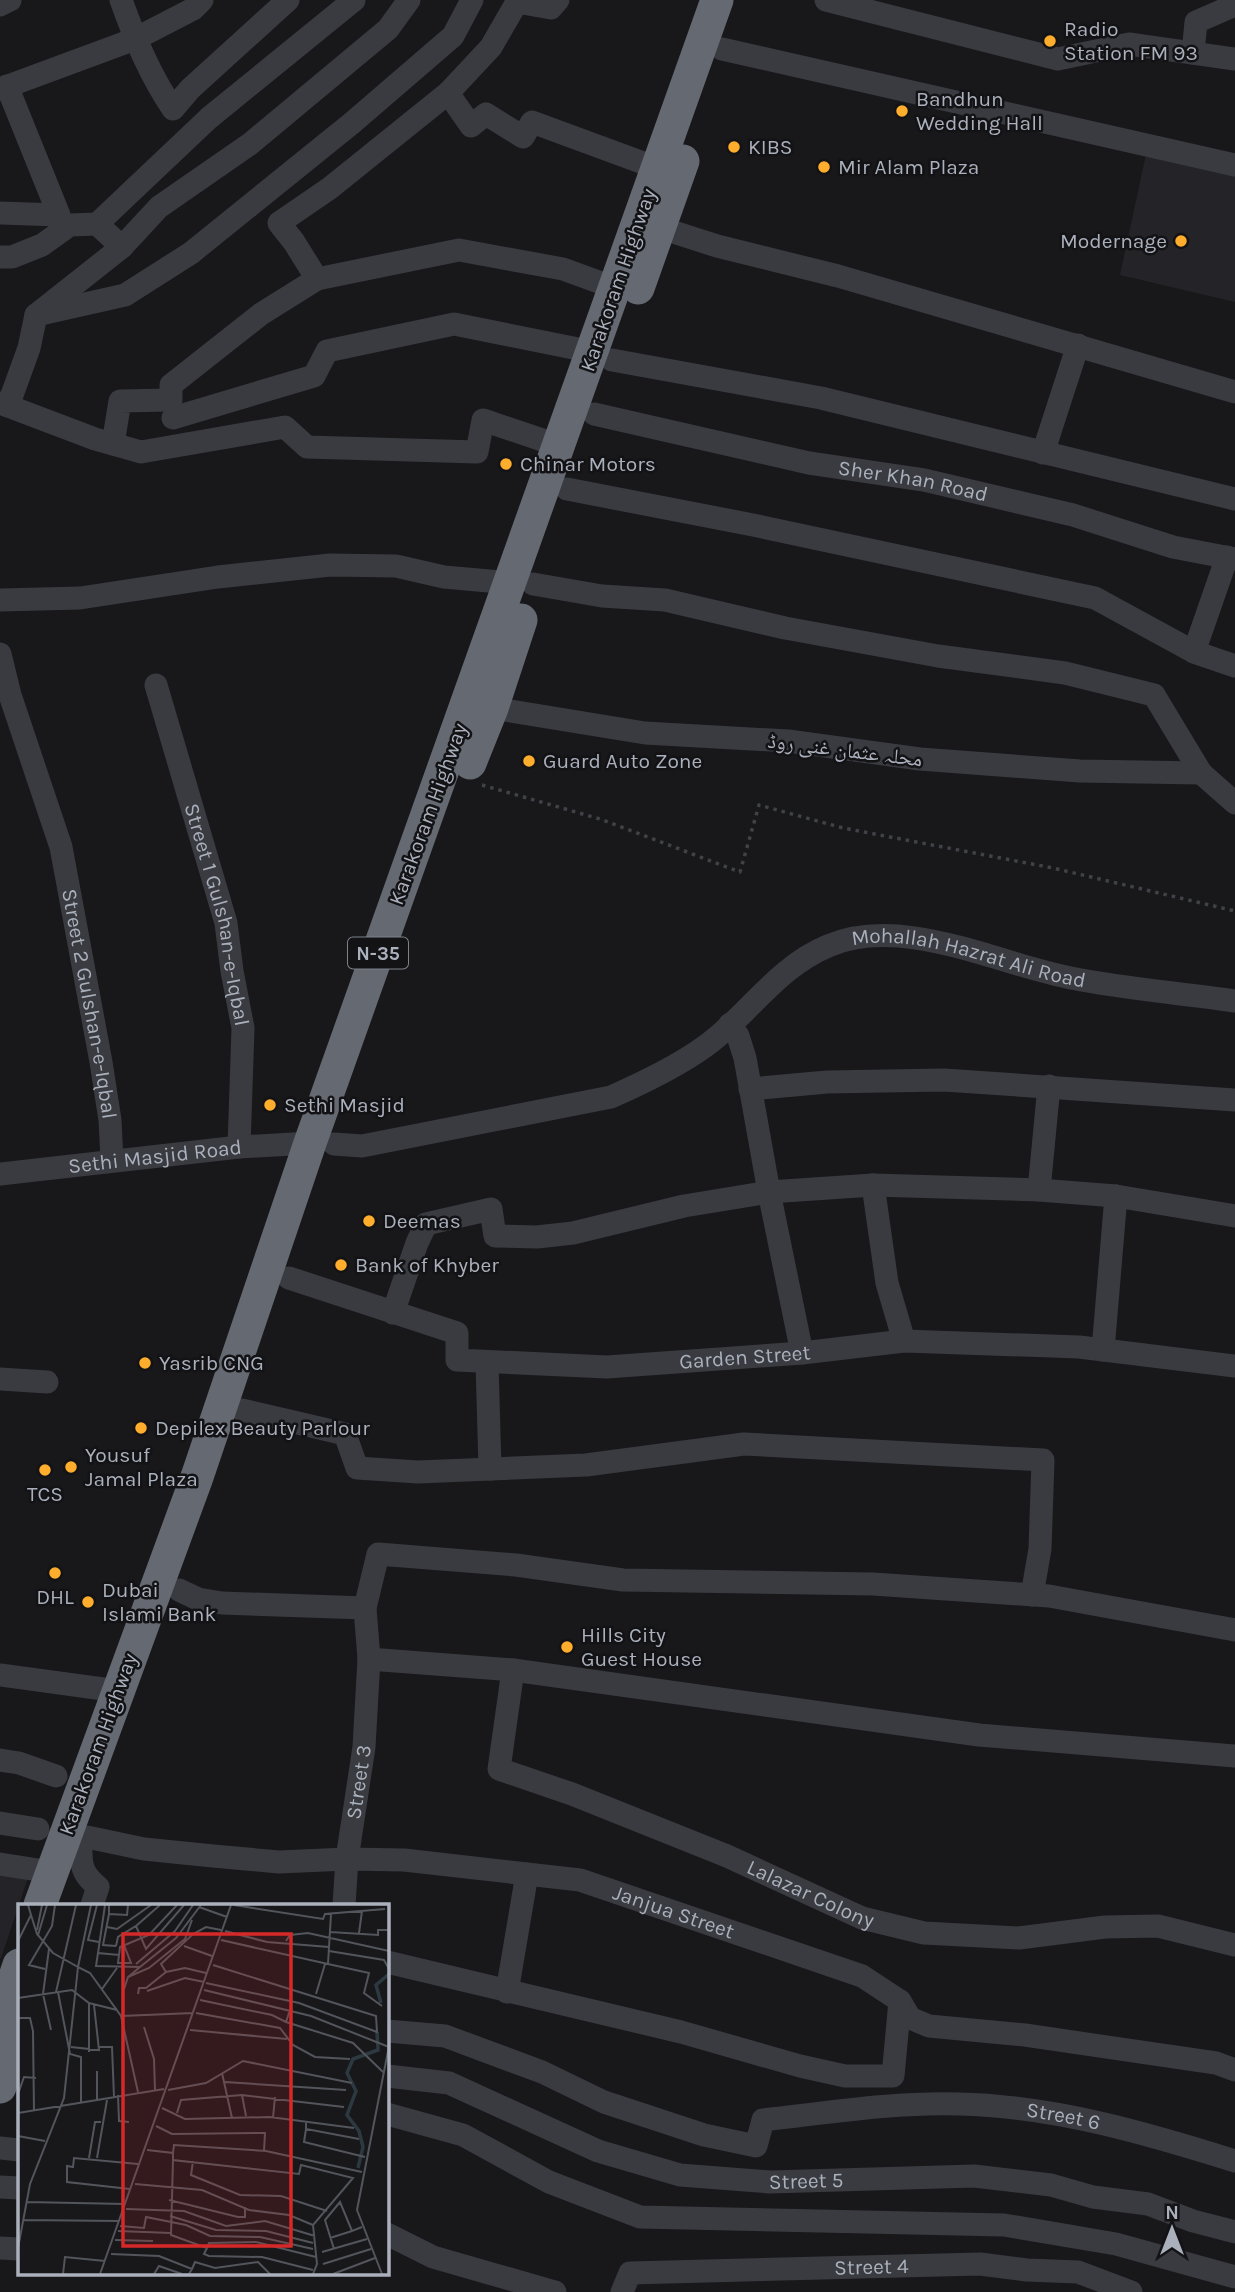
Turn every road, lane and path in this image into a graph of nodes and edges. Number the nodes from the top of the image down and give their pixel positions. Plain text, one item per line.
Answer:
1 (10, 0) edge
2 (121, 0) edge
3 (202, 0) edge
4 (288, 0) edge
5 (354, 0) edge
6 (409, 0) edge
7 (472, 0) edge
8 (558, 0) edge
9 (826, 0) edge
10 (0, 5) edge
11 (726, 5) edge
12 (1235, 5) edge
13 (135, 39) junction
14 (722, 49) junction
15 (1193, 53) junction
16 (1235, 59) edge
17 (4, 88) edge
18 (448, 93) junction
19 (1235, 165) edge
20 (657, 168) junction
21 (0, 213) edge
22 (97, 224) junction
23 (661, 228) junction
24 (122, 247) junction
25 (0, 257) edge
26 (317, 279) junction
27 (615, 288) junction
28 (36, 315) junction
29 (1078, 345) junction
30 (602, 356) junction
31 (1235, 392) edge
32 (4, 405) edge
33 (594, 414) junction
34 (173, 418) dead end
35 (113, 444) junction
36 (560, 446) junction
37 (1043, 453) junction
38 (567, 489) junction
39 (1235, 499) edge
40 (1231, 558) edge
41 (522, 584) junction
42 (0, 600) edge
43 (1194, 652) junction
44 (0, 654) edge
45 (1235, 666) edge
46 (156, 685) dead end
47 (492, 708) junction
48 (1201, 773) junction
49 (464, 780) junction
50 (1235, 803) edge
51 (1235, 911) edge
52 (1235, 1001) edge
53 (730, 1024) junction
54 (1049, 1086) junction
55 (750, 1089) junction
56 (1235, 1100) edge
57 (322, 1144) junction
58 (239, 1147) junction
59 (112, 1160) junction
60 (0, 1174) edge
61 (873, 1185) junction
62 (1039, 1189) junction
63 (769, 1192) junction
64 (1116, 1196) junction
65 (1235, 1216) edge
66 (289, 1278) junction
67 (393, 1313) junction
68 (904, 1341) junction
69 (241, 1347) junction
70 (1103, 1350) junction
71 (802, 1353) junction
72 (487, 1362) junction
73 (1235, 1366) edge
74 (0, 1379) edge
75 (47, 1382) dead end
76 (242, 1410) junction
77 (490, 1469) junction
78 (201, 1496) junction
79 (178, 1590) junction
80 (1032, 1595) junction
81 (365, 1608) junction
82 (1235, 1630) edge
83 (131, 1655) junction
84 (369, 1659) junction
85 (513, 1670) junction
86 (0, 1675) edge
87 (118, 1691) junction
88 (1235, 1756) edge
89 (0, 1760) edge
90 (56, 1776) dead end
91 (0, 1823) edge
92 (38, 1829) dead end
93 (84, 1844) junction
94 (347, 1859) junction
95 (0, 1864) edge
96 (51, 1872) junction
97 (527, 1874) junction
98 (40, 1904) edge
99 (62, 1904) edge
100 (92, 1904) edge
101 (344, 1904) edge
102 (1235, 1945) edge
103 (388, 1962) edge
104 (11, 1976) edge
105 (507, 1992) junction
106 (900, 2001) junction
107 (0, 2021) edge
108 (388, 2031) edge
109 (18, 2034) edge
110 (1235, 2070) edge
111 (388, 2076) edge
112 (0, 2087) edge
113 (388, 2115) edge
114 (0, 2148) edge
115 (18, 2150) edge
116 (1235, 2161) edge
117 (0, 2187) edge
118 (18, 2188) edge
119 (1235, 2231) edge
120 (388, 2234) edge
121 (0, 2248) edge
122 (18, 2249) edge
123 (1235, 2277) edge
124 (555, 2292) edge
125 (622, 2292) edge
126 (1131, 2292) edge

1 - 10 street
2 - 13 street
3 - 13 street
4 - 13 street
5 - 22 street
6 - 24 street
7 - 28 street
8 - 18 street
9 - 15 street
11 - 14 highway, Karakoram Highway / N-35
11 - 20 highway, Karakoram Highway / N-35
12 - 15 street
13 - 17 street
14 - 19 street
14 - 23 highway, Karakoram Highway / N-35
15 - 16 street
17 - 21 street
18 - 20 street
18 - 26 street
20 - 27 highway, Karakoram Highway / N-35
22 - 24 street
22 - 25 street
23 - 29 street
23 - 30 highway, Karakoram Highway / N-35
24 - 28 street
26 - 27 street
26 - 35 street
27 - 30 highway, Karakoram Highway / N-35
28 - 32 street
29 - 31 street
29 - 37 street
30 - 33 highway, Karakoram Highway / N-35
30 - 34 street
30 - 36 highway, Karakoram Highway / N-35
30 - 37 street
32 - 35 street
33 - 38 highway, Karakoram Highway / N-35
33 - 40 street, Sher Khan Road
35 - 36 street
36 - 41 highway, Karakoram Highway / N-35
37 - 39 street
38 - 41 highway, Karakoram Highway / N-35
38 - 43 street
40 - 43 street, Sher Khan Road
41 - 42 street
41 - 47 highway, Karakoram Highway / N-35
41 - 48 street
41 - 57 highway, Karakoram Highway / N-35
43 - 45 street
44 - 59 street, Street 2 Gulshan-e-Iqbal
46 - 58 street, Street 1 Gulshan-e-Iqbal
47 - 48 street, محلہ عثمان غنی روڈ
47 - 49 highway, Karakoram Highway / N-35
48 - 50 street
49 - 51 path
49 - 57 highway, Karakoram Highway / N-35
52 - 53 street, Mohallah Hazrat Ali Road
53 - 55 street
53 - 57 street, Mohallah Hazrat Ali Road
54 - 55 street
54 - 56 street
54 - 62 street
55 - 63 street
57 - 58 street, Sethi Masjid Road
57 - 66 highway, Karakoram Highway / N-35
57 - 69 highway, Karakoram Highway / N-35
58 - 59 street, Sethi Masjid Road
59 - 60 street, Sethi Masjid Road
61 - 62 street
61 - 63 street
61 - 68 street
62 - 64 street
63 - 67 street
63 - 71 street
64 - 65 street
64 - 70 street
66 - 67 street, Garden Street
66 - 76 highway, Karakoram Highway / N-35
67 - 72 street, Garden Street
68 - 70 street, Garden Street
68 - 71 street, Garden Street
69 - 78 highway, Karakoram Highway / N-35
69 - 83 highway
70 - 73 street, Garden Street
71 - 72 street, Garden Street
72 - 77 street
74 - 75 street
76 - 77 street
76 - 78 highway, Karakoram Highway / N-35
77 - 80 street
78 - 79 highway, Karakoram Highway / N-35
78 - 83 highway, Karakoram Highway / N-35
79 - 81 street
79 - 93 highway, Karakoram Highway / N-35
80 - 81 street
80 - 82 street
81 - 84 street
83 - 87 highway, Karakoram Highway / N-35
84 - 85 street
84 - 94 street, Street 3
85 - 88 street
85 - 102 street, Lalazar Colony
86 - 87 street
87 - 96 highway, Karakoram Highway / N-35
89 - 90 street
91 - 92 street
93 - 94 street, Janjua Street
93 - 99 highway, Karakoram Highway / N-35
93 - 100 street
94 - 97 street, Janjua Street
94 - 101 street, Street 3
95 - 96 street
96 - 98 highway, Karakoram Highway / N-35
97 - 105 street
97 - 106 street, Janjua Street
103 - 105 street
104 - 107 highway
105 - 106 street
106 - 110 street, Janjua Street
108 - 116 street, Street 6
109 - 112 highway
111 - 119 street, Street 5
113 - 123 street
114 - 115 street
117 - 118 street
120 - 124 street
121 - 122 street
125 - 126 street, Street 4

